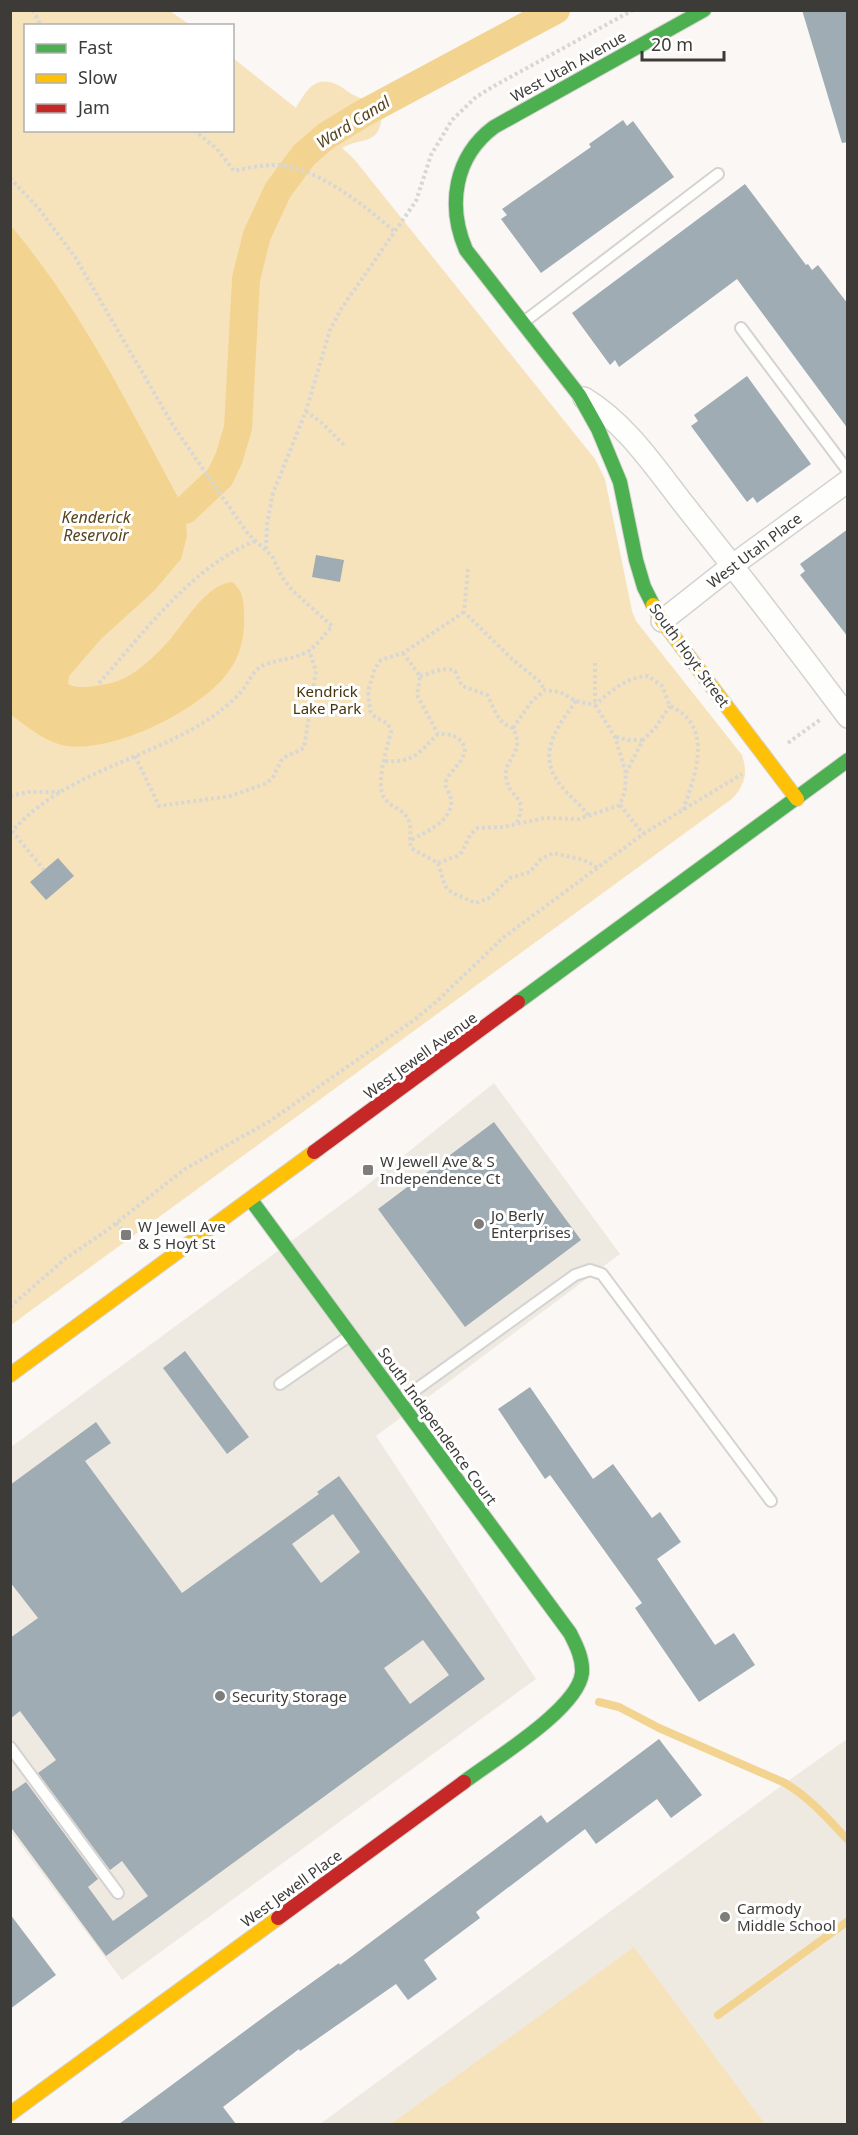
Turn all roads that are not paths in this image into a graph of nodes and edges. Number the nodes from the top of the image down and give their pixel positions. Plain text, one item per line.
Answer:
1 (704, 10) edge
2 (463, 166) joint
3 (718, 174) dead end
4 (522, 323) junction
5 (741, 328) dead end
6 (579, 395) junction
7 (848, 471) edge
8 (848, 481) edge
9 (733, 565) junction
10 (662, 621) junction
11 (848, 717) edge
12 (848, 760) edge
13 (797, 799) junction
14 (251, 1200) junction
15 (351, 1335) junction
16 (10, 1375) edge
17 (280, 1384) dead end
18 (400, 1402) junction
19 (771, 1501) dead end
20 (581, 1679) joint
21 (10, 1748) edge
22 (118, 1893) dead end
23 (10, 2114) edge

1 - 2 street, West Utah Avenue
2 - 4 street, South Hoyt Street
3 - 4 lane
4 - 6 street, South Hoyt Street
5 - 7 lane
6 - 9 street, South Hoyt Street
6 - 10 street, South Hoyt Street
8 - 9 street, West Utah Place
9 - 10 street, West Utah Place
9 - 11 street, South Hoyt Street
10 - 13 street, South Hoyt Street
12 - 13 street, West Jewell Avenue
13 - 14 street, West Jewell Avenue
14 - 15 street, South Independence Court
14 - 16 street, West Jewell Avenue
15 - 17 lane
15 - 18 street, South Independence Court
18 - 19 lane
18 - 20 street, South Independence Court
20 - 23 street, West Jewell Place
21 - 22 lane

